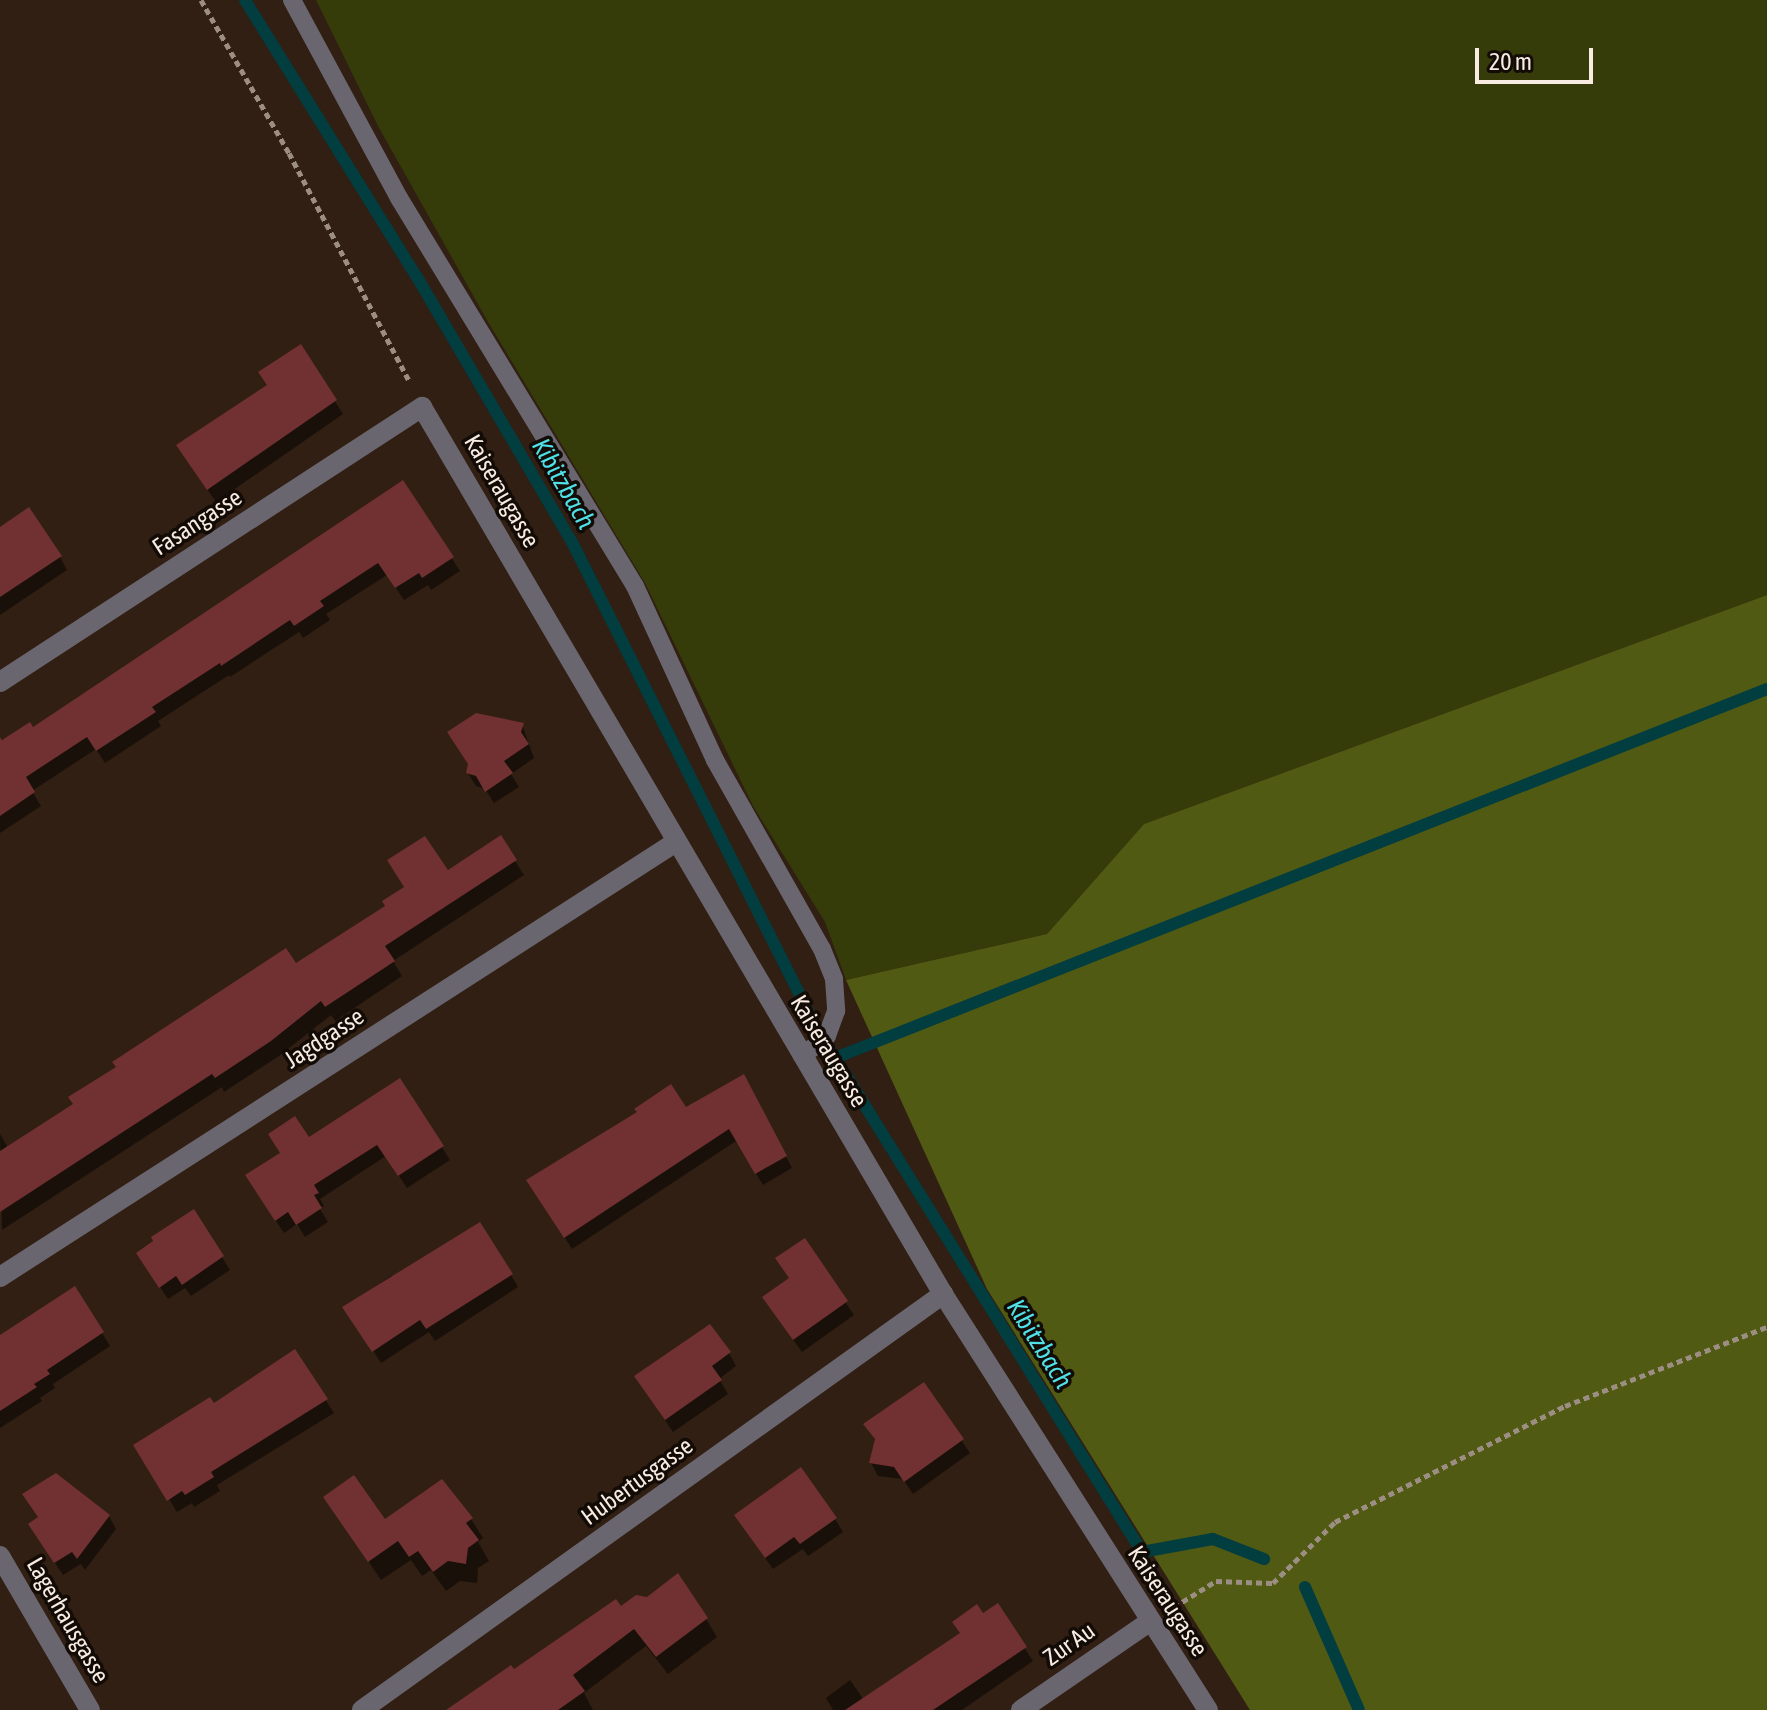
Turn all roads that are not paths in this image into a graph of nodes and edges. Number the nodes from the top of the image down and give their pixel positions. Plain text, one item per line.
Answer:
1 (292, 0) edge
2 (422, 407) joint
3 (0, 682) edge
4 (676, 842) junction
5 (802, 1056) junction
6 (0, 1277) edge
7 (943, 1294) junction
8 (0, 1556) edge
9 (1149, 1622) junction
10 (90, 1710) edge
11 (362, 1710) edge
12 (1021, 1710) edge
13 (1208, 1710) edge

1 - 5 lane
2 - 3 street, Fasangasse
2 - 4 street, Kaiseraugasse
4 - 5 street, Kaiseraugasse
4 - 6 street, Jagdgasse
5 - 7 street, Kaiseraugasse
7 - 9 street, Kaiseraugasse
7 - 11 street, Hubertusgasse
8 - 10 street, Lagerhausgasse
9 - 12 street, Zur Au
9 - 13 street, Kaiseraugasse

